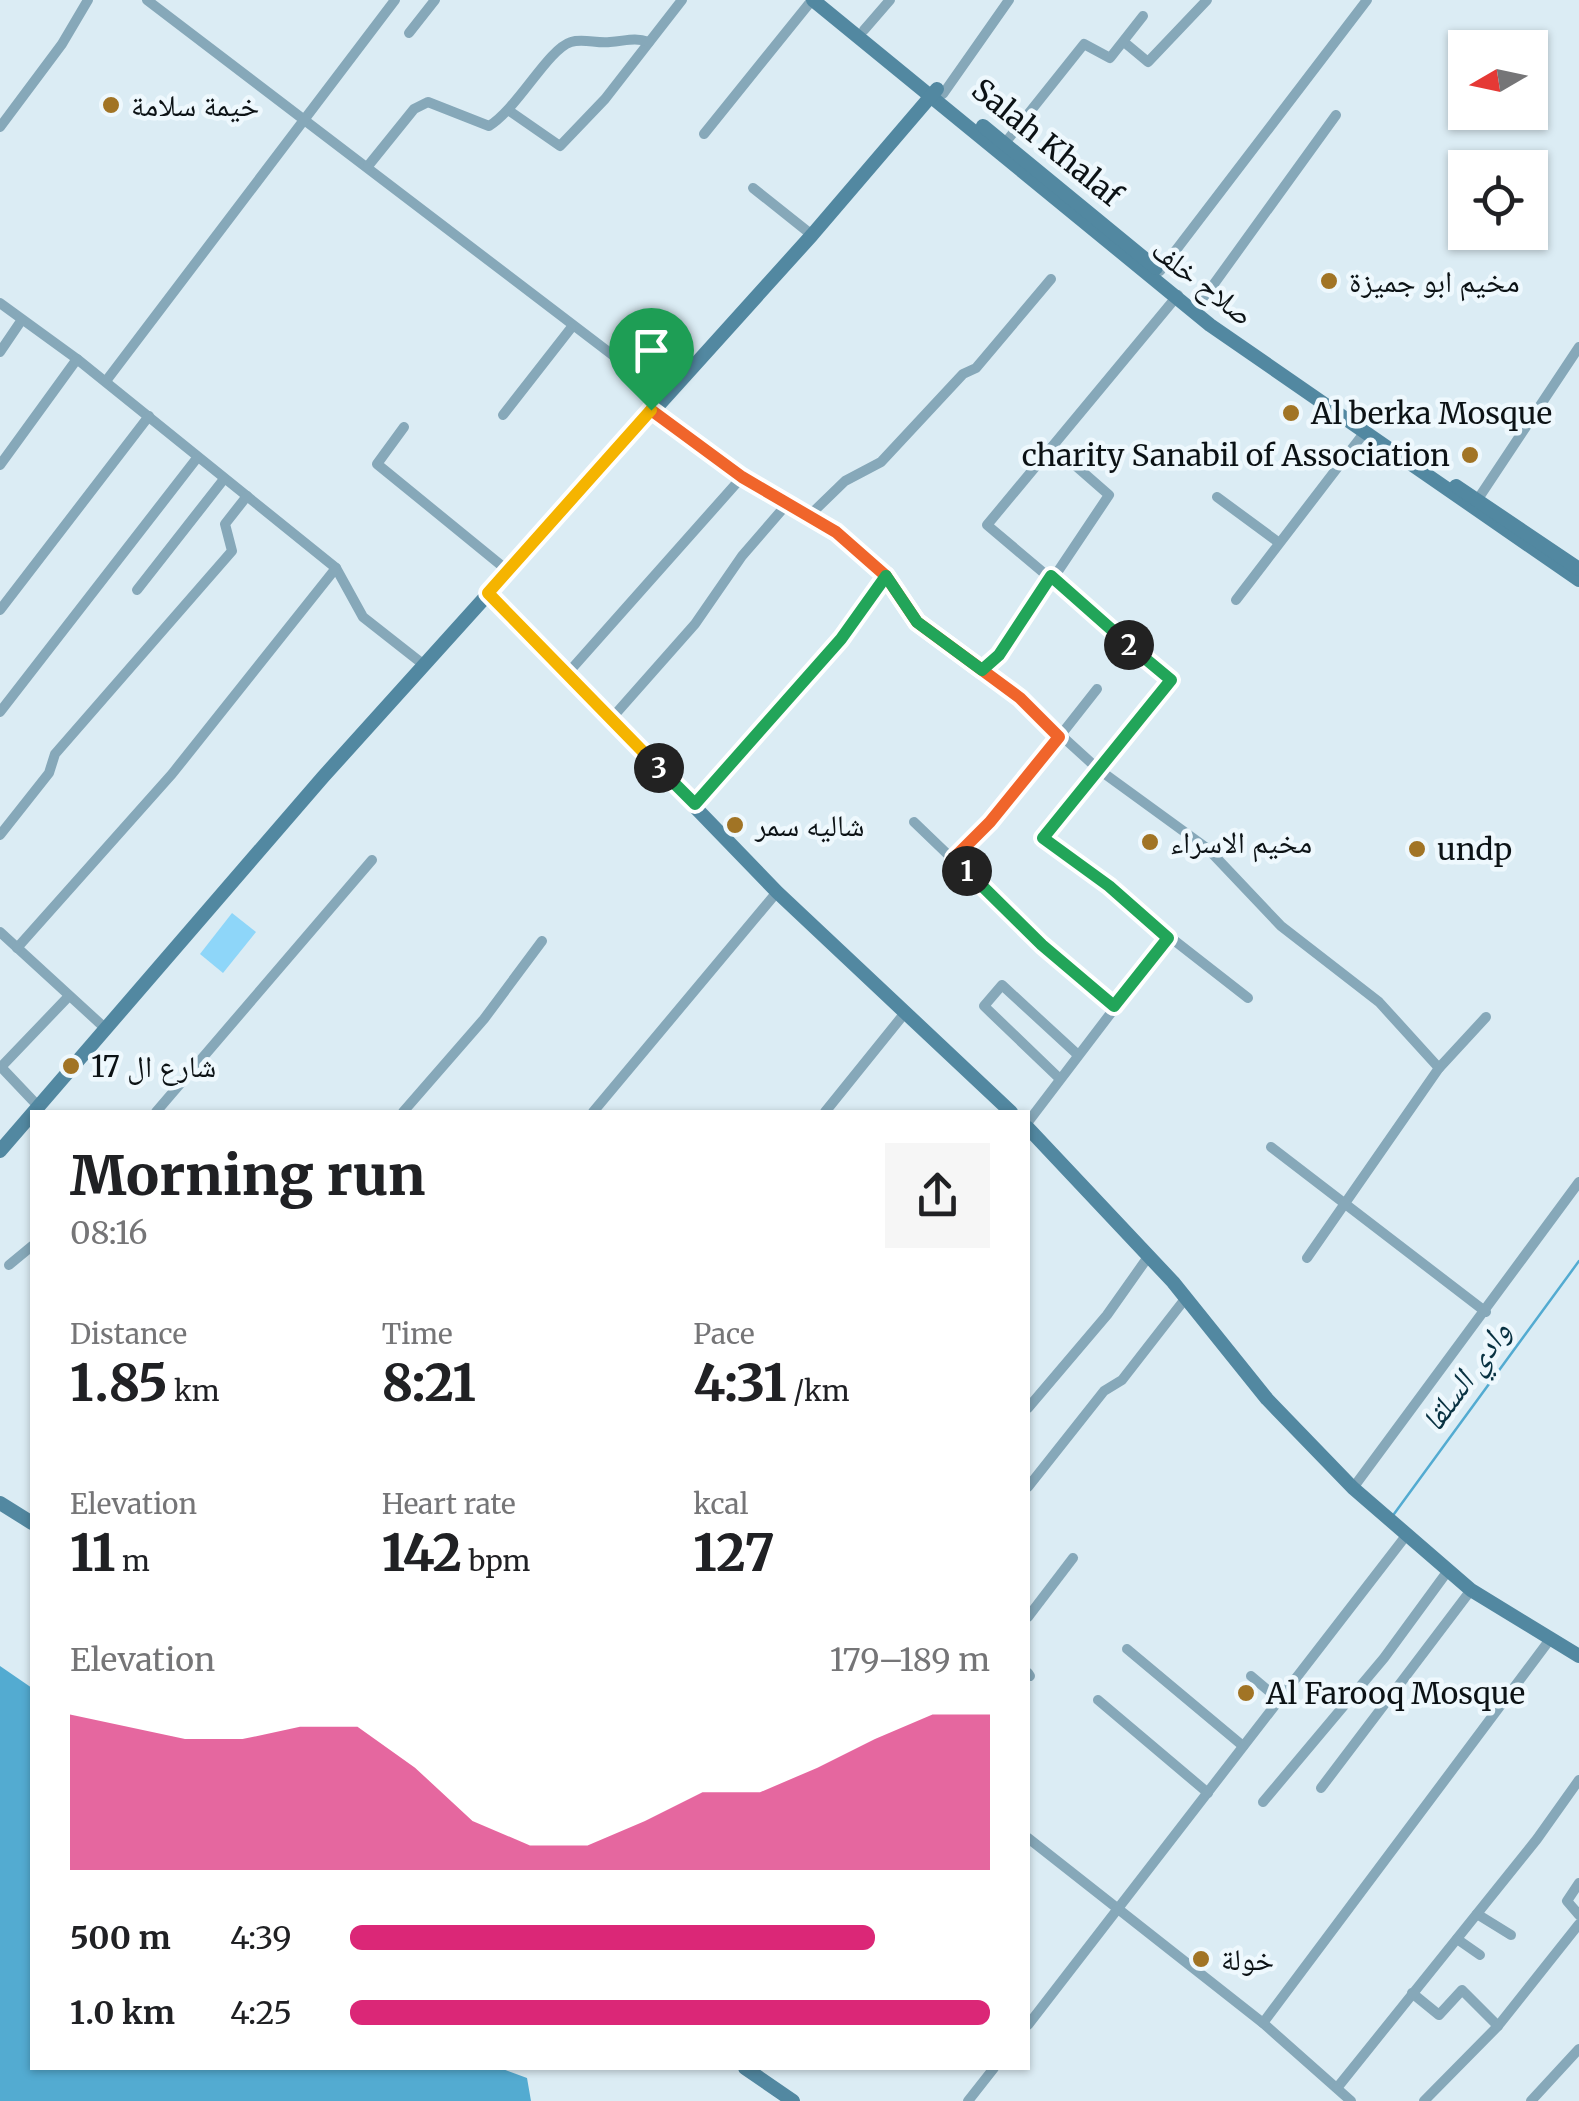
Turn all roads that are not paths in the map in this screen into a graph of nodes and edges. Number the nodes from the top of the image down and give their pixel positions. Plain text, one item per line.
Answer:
1 (88, 0) edge
2 (395, 0) edge
3 (435, 0) edge
4 (682, 0) edge
5 (813, 0) edge
6 (827, 0) edge
7 (890, 0) edge
8 (1008, 0) edge
9 (1207, 0) edge
10 (1367, 0) edge
11 (153, 2) edge
12 (1143, 16) dead end
13 (864, 30) junction
14 (409, 34) dead end
15 (649, 42) junction
16 (1124, 42) junction
17 (937, 93) junction
18 (511, 112) junction
19 (1336, 115) dead end
20 (302, 118) junction
21 (2, 119) edge
22 (704, 134) dead end
23 (1005, 142) junction
24 (368, 166) junction
25 (754, 188) dead end
26 (812, 236) junction
27 (1160, 271) junction
28 (1051, 279) dead end
29 (1178, 295) junction
30 (0, 302) edge
31 (1198, 306) junction
32 (21, 322) junction
33 (572, 328) junction
34 (1579, 347) edge
35 (0, 352) edge
36 (77, 359) junction
37 (106, 381) junction
38 (665, 395) junction
39 (651, 410) junction
40 (504, 414) dead end
41 (149, 416) junction
42 (404, 427) dead end
43 (1364, 432) junction
44 (1053, 446) junction
45 (198, 458) junction
46 (0, 465) edge
47 (742, 477) junction
48 (224, 478) junction
49 (247, 496) junction
50 (1217, 497) dead end
51 (1478, 498) junction
52 (787, 504) junction
53 (801, 513) junction
54 (1278, 542) junction
55 (336, 568) junction
56 (1579, 568) edge
57 (507, 570) junction
58 (886, 576) junction
59 (1051, 576) junction
60 (1579, 580) edge
61 (136, 590) dead end
62 (488, 593) junction
63 (1236, 600) dead end
64 (0, 610) edge
65 (419, 661) dead end
66 (982, 670) junction
67 (567, 674) junction
68 (1097, 689) dead end
69 (0, 712) edge
70 (611, 719) junction
71 (1059, 737) junction
72 (1098, 769) junction
73 (695, 804) junction
74 (914, 822) dead end
75 (0, 835) edge
76 (954, 858) junction
77 (372, 860) dead end
78 (777, 892) junction
79 (0, 932) edge
80 (1168, 938) junction
81 (542, 941) dead end
82 (17, 948) junction
83 (69, 996) junction
84 (1248, 998) dead end
85 (1114, 1006) junction
86 (904, 1014) junction
87 (1486, 1017) dead end
88 (106, 1029) junction
89 (1078, 1054) junction
90 (0, 1066) edge
91 (1439, 1068) junction
92 (1060, 1078) junction
93 (38, 1106) junction
94 (35, 1110) edge
95 (158, 1110) edge
96 (405, 1110) edge
97 (595, 1110) edge
98 (827, 1110) edge
99 (1009, 1110) edge
100 (30, 1115) edge
101 (1030, 1122) edge
102 (1030, 1127) edge
103 (1272, 1147) dead end
104 (0, 1151) edge
105 (1579, 1182) edge
106 (1347, 1205) junction
107 (30, 1248) edge
108 (1148, 1257) junction
109 (1307, 1258) dead end
110 (9, 1265) dead end
111 (1186, 1299) junction
112 (1486, 1312) junction
113 (1030, 1406) edge
114 (1030, 1484) edge
115 (1353, 1488) junction
116 (0, 1502) edge
117 (30, 1522) edge
118 (1405, 1537) junction
119 (1073, 1558) dead end
120 (1447, 1572) junction
121 (1471, 1590) junction
122 (1030, 1614) edge
123 (1551, 1638) junction
124 (1127, 1649) dead end
125 (1579, 1656) edge
126 (1250, 1676) dead end
127 (1278, 1698) junction
128 (1098, 1700) dead end
129 (1243, 1746) junction
130 (1579, 1780) edge
131 (1321, 1788) dead end
132 (1208, 1793) junction
133 (1263, 1802) dead end
134 (1030, 1840) edge
135 (1579, 1883) edge
136 (1116, 1907) junction
137 (1477, 1914) junction
138 (1579, 1915) edge
139 (1579, 1924) edge
140 (1510, 1935) dead end
141 (1456, 1939) junction
142 (1480, 1956) dead end
143 (1412, 1994) junction
144 (1030, 2022) edge
145 (1263, 2023) junction
146 (1498, 2026) junction
147 (1579, 2049) edge
148 (749, 2070) edge
149 (992, 2070) edge
150 (1337, 2088) junction
151 (793, 2101) edge
152 (968, 2101) edge
153 (1351, 2101) edge
154 (1424, 2101) edge
155 (1532, 2101) edge

1 - 21 street
2 - 20 street
3 - 14 street
4 - 15 street
5 - 17 street, صلاح خلف
5 - 22 street
6 - 13 street, Salah Khalaf
7 - 13 street
8 - 17 street
9 - 16 street
10 - 27 street
11 - 20 street
12 - 16 street
13 - 17 street, Salah Khalaf
15 - 18 street
15 - 18 street
16 - 23 street
17 - 23 street, Salah Khalaf
17 - 26 street
17 - 29 street, صلاح خلف
18 - 24 street
19 - 31 street
20 - 24 street
20 - 37 street
23 - 27 street, Salah Khalaf
24 - 33 street
25 - 26 street
26 - 38 street
27 - 31 street, Salah Khalaf
28 - 53 street
29 - 43 street, صلاح خلف
29 - 44 street
30 - 32 street
31 - 51 street, Salah Khalaf
32 - 35 street
32 - 36 street
33 - 38 street
33 - 40 street
34 - 51 street
36 - 37 street
36 - 46 street
37 - 41 street
38 - 39 street
39 - 47 street
39 - 57 street
41 - 45 street
41 - 64 street
42 - 57 street
43 - 54 street
43 - 60 street, صلاح خلف
44 - 59 street
44 - 59 street
45 - 48 street
45 - 69 street
47 - 52 street
47 - 67 street
48 - 49 street
48 - 61 street
49 - 55 street
49 - 75 street
50 - 54 street
51 - 56 street
52 - 53 street
52 - 70 street
53 - 58 street
54 - 63 street
55 - 65 street
55 - 82 street
57 - 62 street
58 - 66 street
58 - 73 street
59 - 66 street
59 - 72 street
62 - 67 street
62 - 88 street
66 - 71 street
67 - 70 street
68 - 71 street
70 - 73 street
71 - 72 street
71 - 76 street
72 - 80 street
72 - 91 street
73 - 78 street
74 - 76 street
76 - 85 street
77 - 95 street
78 - 86 street
78 - 97 street
79 - 82 street
80 - 84 street
80 - 85 street
81 - 96 street
82 - 83 street
83 - 88 street
83 - 90 street
85 - 89 street
86 - 98 street
86 - 99 street
87 - 91 street
88 - 93 street
89 - 92 street
89 - 92 street
90 - 93 street
91 - 106 street
92 - 101 street
93 - 94 street
100 - 104 street
102 - 108 street
103 - 106 street
105 - 112 street
106 - 109 street
106 - 112 street
107 - 110 street
108 - 111 street
108 - 113 street
111 - 114 street
111 - 115 street
112 - 115 street
115 - 118 street
116 - 117 street
118 - 120 street
118 - 127 street
119 - 122 street
120 - 121 street
120 - 133 street
121 - 123 street
121 - 131 street
123 - 125 street
123 - 145 street
124 - 129 street
126 - 127 street
127 - 129 street
128 - 132 street
129 - 132 street
130 - 137 street
132 - 136 street
134 - 136 street
135 - 138 street
136 - 144 street
136 - 145 street
137 - 140 street
137 - 141 street
139 - 146 street
141 - 142 street
141 - 143 street
143 - 146 street
143 - 150 street
145 - 150 street
146 - 154 street
147 - 155 street
148 - 151 street
149 - 152 street
150 - 153 street

